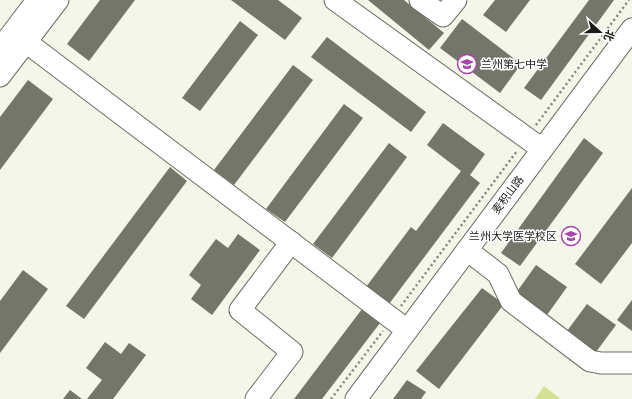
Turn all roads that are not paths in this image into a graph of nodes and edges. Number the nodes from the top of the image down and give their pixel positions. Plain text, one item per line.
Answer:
1 (21, 0) edge
2 (38, 0) edge
3 (58, 0) edge
4 (420, 0) edge
5 (456, 0) edge
6 (339, 1) edge
7 (0, 27) edge
8 (632, 29) edge
9 (26, 42) junction
10 (0, 50) edge
11 (443, 63) dead end
12 (0, 76) edge
13 (539, 138) junction
14 (291, 242) junction
15 (467, 250) junction
16 (399, 324) junction
17 (632, 362) edge
18 (256, 399) edge
19 (356, 399) edge

1 - 7 main road
2 - 10 main road
3 - 9 street
4 - 5 street
6 - 13 street
8 - 13 street, 麦积山路
9 - 12 street
9 - 14 street
11 - 13 street
13 - 15 street, 麦积山路
14 - 16 street
14 - 18 street
15 - 16 street, 麦积山路
15 - 17 street
16 - 19 street, 麦积山路

